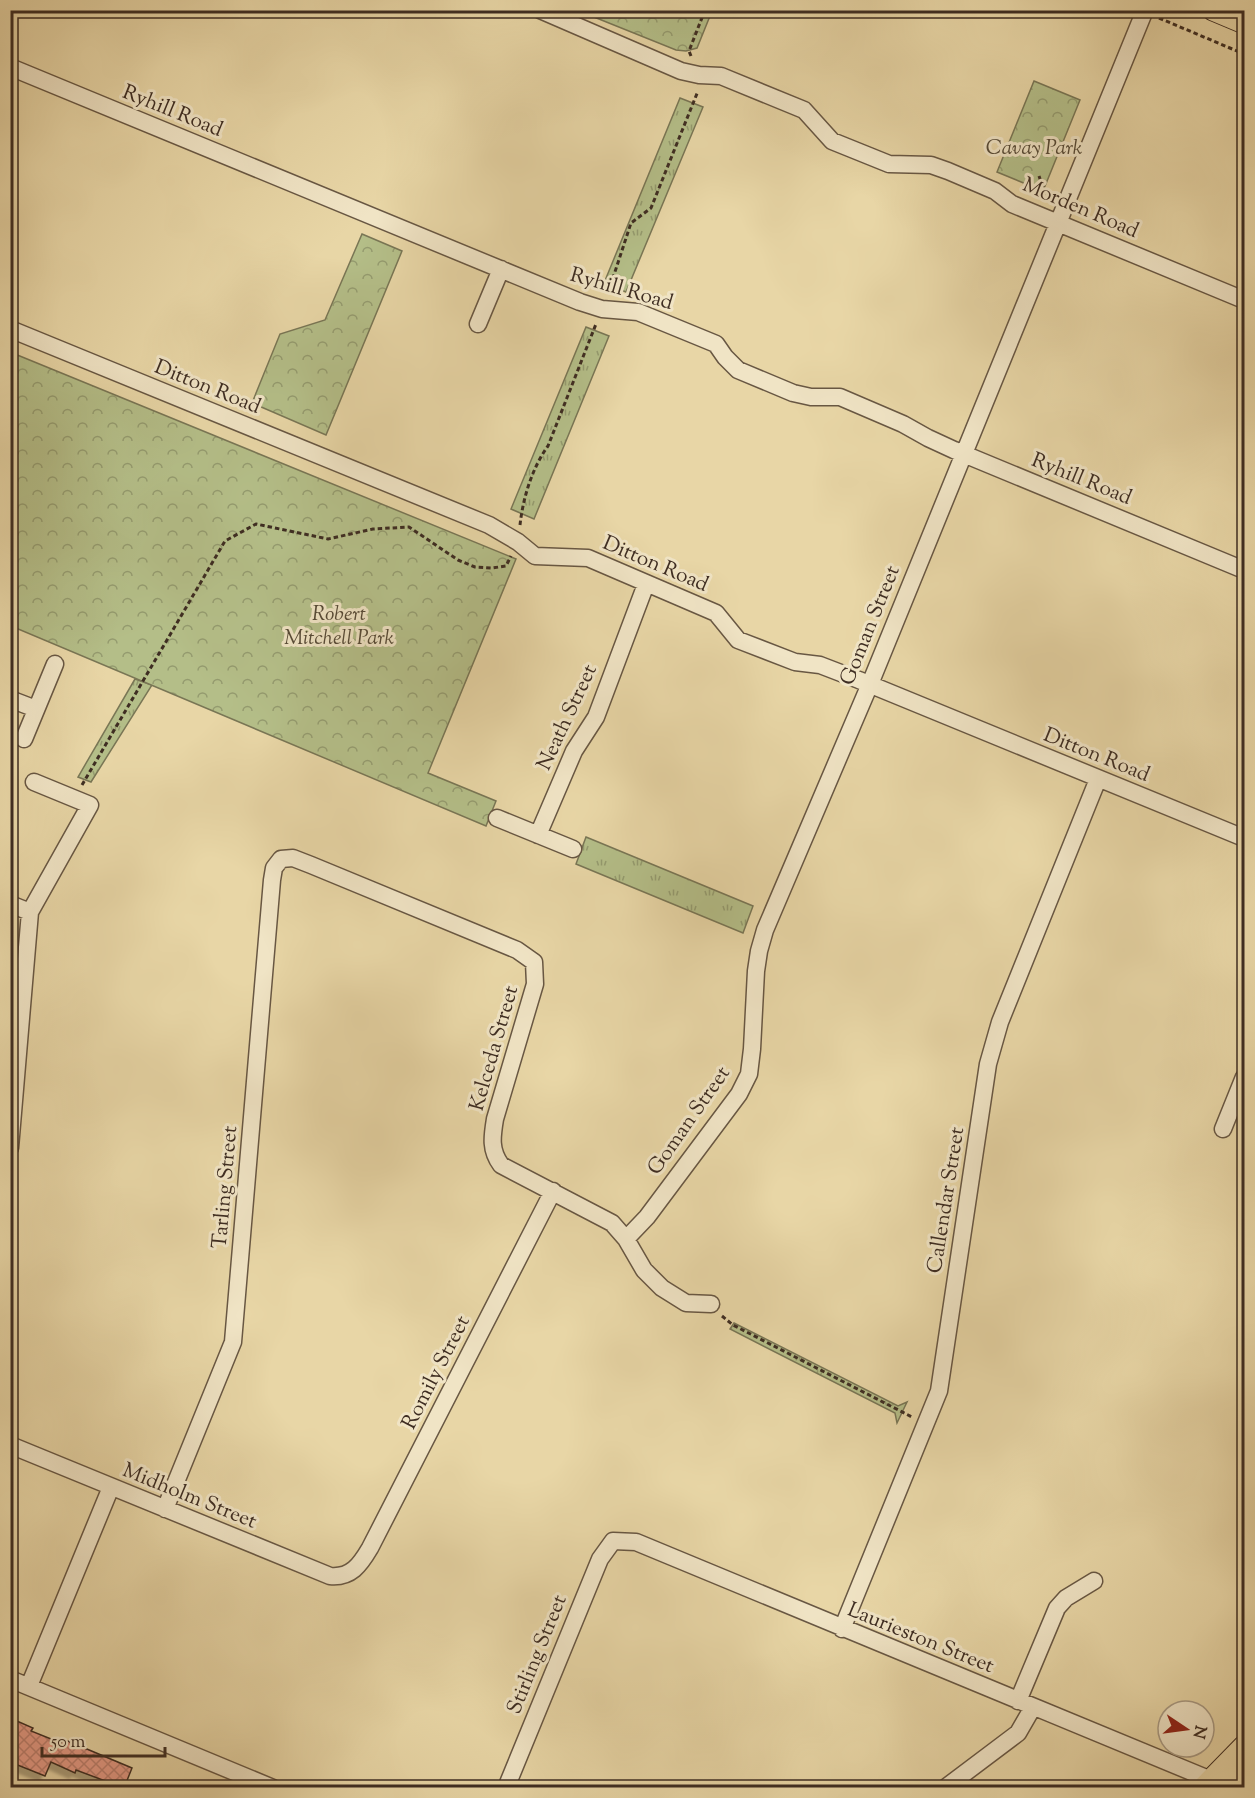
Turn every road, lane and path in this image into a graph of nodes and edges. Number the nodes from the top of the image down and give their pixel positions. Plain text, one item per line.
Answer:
1 (540, 10) edge
2 (705, 10) edge
3 (1213, 10) edge
4 (1152, 14) edge
5 (1245, 23) edge
6 (1245, 54) edge
7 (10, 67) edge
8 (699, 75) junction
9 (1039, 176) dead end
10 (1048, 203) dead end
11 (1059, 224) junction
12 (501, 269) junction
13 (1245, 300) edge
14 (602, 309) junction
15 (478, 324) dead end
16 (10, 329) edge
17 (963, 454) junction
18 (518, 542) junction
19 (1245, 570) edge
20 (646, 584) junction
21 (55, 664) dead end
22 (870, 684) junction
23 (10, 699) edge
24 (36, 709) junction
25 (24, 739) dead end
26 (1098, 779) junction
27 (34, 783) dead end
28 (73, 799) junction
29 (497, 818) dead end
30 (538, 835) junction
31 (1245, 838) edge
32 (573, 849) dead end
33 (281, 859) joint
34 (10, 904) edge
35 (30, 912) junction
36 (1245, 1077) edge
37 (1223, 1129) dead end
38 (10, 1148) edge
39 (553, 1191) junction
40 (626, 1239) junction
41 (711, 1304) joint
42 (925, 1423) junction
43 (10, 1445) edge
44 (111, 1487) junction
45 (165, 1509) junction
46 (613, 1541) joint
47 (353, 1571) joint
48 (1094, 1581) dead end
49 (842, 1629) junction
50 (10, 1679) edge
51 (29, 1686) junction
52 (1025, 1704) junction
53 (1245, 1746) edge
54 (1245, 1773) edge
55 (1215, 1785) edge
56 (273, 1788) edge
57 (506, 1788) edge
58 (945, 1788) edge

1 - 8 street, Morden Road
2 - 8 path
3 - 5 main road
4 - 6 path
4 - 11 street, Goman Street
7 - 12 street, Ryhill Road
8 - 11 street, Morden Road
8 - 14 path
9 - 10 path
11 - 13 street, Morden Road
11 - 17 street, Goman Street
12 - 14 street, Ryhill Road
12 - 15 street
14 - 17 street, Ryhill Road
14 - 18 path
16 - 18 street, Ditton Road
17 - 19 street, Ryhill Road
17 - 22 street, Goman Street
18 - 20 street, Ditton Road
18 - 28 path
20 - 22 street, Ditton Road
20 - 30 street, Neath Street
21 - 24 street
22 - 26 street, Ditton Road
22 - 40 street, Goman Street
23 - 24 street
24 - 25 street
26 - 31 street, Ditton Road
26 - 42 street, Callendar Street
27 - 28 street
28 - 35 street
29 - 30 street
30 - 32 street
33 - 39 street, Kelceda Street
33 - 45 street, Tarling Street
34 - 35 street
35 - 38 street
36 - 37 street
39 - 40 street, Kelceda Street
39 - 47 street, Romily Street
40 - 41 street, Kelceda Street
41 - 42 path
42 - 49 street, Callendar Street
43 - 44 street, Midholm Street
44 - 45 street, Midholm Street
44 - 51 street
45 - 47 street, Midholm Street
46 - 49 street, Laurieston Street
46 - 57 street, Stirling Street
48 - 52 street
49 - 52 street, Laurieston Street
50 - 51 street
51 - 56 street
52 - 55 street, Laurieston Street
52 - 58 street
53 - 55 main road
54 - 55 main road

